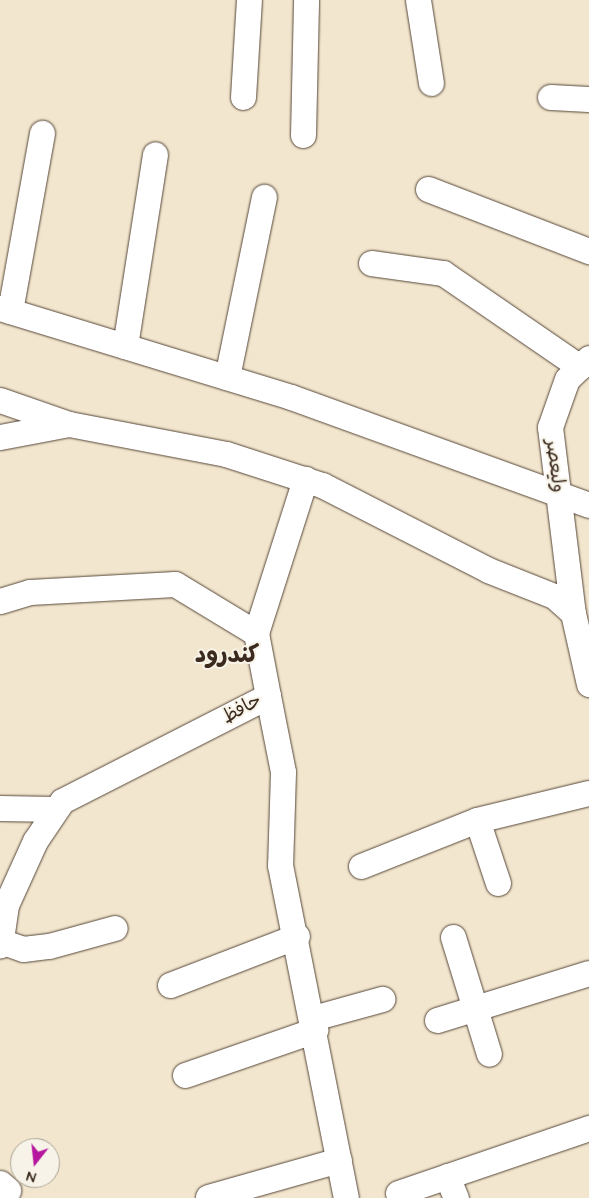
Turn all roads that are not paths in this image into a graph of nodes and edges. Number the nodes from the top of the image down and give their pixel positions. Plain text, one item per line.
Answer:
1 (249, 0) edge
2 (306, 0) edge
3 (418, 0) edge
4 (431, 83) dead end
5 (243, 97) dead end
6 (550, 97) dead end
7 (589, 99) edge
8 (42, 133) dead end
9 (303, 136) dead end
10 (155, 154) dead end
11 (428, 189) dead end
12 (264, 197) dead end
13 (589, 250) edge
14 (371, 263) dead end
15 (5, 310) edge
16 (125, 346) junction
17 (584, 362) edge
18 (228, 378) junction
19 (0, 400) edge
20 (69, 424) junction
21 (0, 437) edge
22 (305, 479) junction
23 (559, 503) junction
24 (589, 505) edge
25 (577, 595) edge
26 (0, 600) edge
27 (256, 633) junction
28 (589, 681) edge
29 (268, 696) junction
30 (589, 792) edge
31 (0, 808) edge
32 (55, 809) junction
33 (477, 820) junction
34 (361, 866) dead end
35 (498, 883) dead end
36 (3, 905) edge
37 (115, 928) dead end
38 (297, 936) junction
39 (453, 937) dead end
40 (1, 944) edge
41 (589, 973) edge
42 (170, 985) dead end
43 (382, 999) dead end
44 (475, 1008) junction
45 (437, 1020) dead end
46 (314, 1024) junction
47 (489, 1054) dead end
48 (185, 1075) dead end
49 (589, 1128) edge
50 (339, 1160) junction
51 (452, 1187) edge
52 (398, 1193) dead end
53 (208, 1197) edge
54 (346, 1198) edge

1 - 5 street
2 - 9 street
3 - 4 street
6 - 7 street
8 - 15 street
10 - 16 street
11 - 13 street
12 - 18 street
14 - 17 street
15 - 16 street
16 - 18 street
17 - 23 street, ولیعصر
18 - 23 street
19 - 20 street
20 - 21 street
20 - 22 street
22 - 25 street
22 - 27 street
23 - 24 street
23 - 25 street, ولیعصر
25 - 28 street, ولیعصر
26 - 27 street
27 - 29 street, حافظ
29 - 32 street, حافظ
29 - 38 street
30 - 33 street
31 - 32 street
32 - 36 street, حافظ
33 - 34 street
33 - 35 street
36 - 40 street, حافظ
37 - 40 street
38 - 42 street
38 - 46 street
39 - 44 street
41 - 44 street
43 - 46 street
44 - 45 street
44 - 47 street
46 - 48 street
46 - 50 street
49 - 51 street
50 - 53 street
50 - 54 street
51 - 52 street

